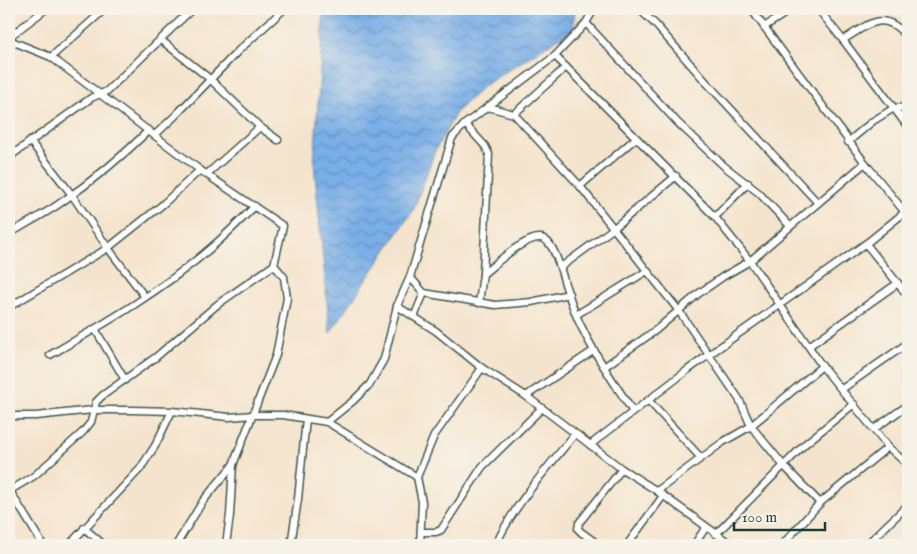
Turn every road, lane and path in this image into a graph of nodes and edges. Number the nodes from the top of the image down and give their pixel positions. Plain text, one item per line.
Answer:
1 (46, 9) edge
2 (105, 9) edge
3 (192, 9) edge
4 (594, 9) edge
5 (639, 9) edge
6 (750, 9) edge
7 (792, 9) edge
8 (818, 9) edge
9 (282, 11) dead end
10 (586, 22) junction
11 (764, 27) junction
12 (9, 38) edge
13 (908, 38) edge
14 (161, 40) junction
15 (843, 40) junction
16 (555, 56) junction
17 (51, 57) junction
18 (566, 67) junction
19 (210, 80) junction
20 (100, 94) junction
21 (488, 107) junction
22 (894, 108) junction
23 (908, 108) edge
24 (514, 114) junction
25 (465, 124) junction
26 (260, 126) junction
27 (908, 127) edge
28 (149, 130) junction
29 (156, 134) junction
30 (636, 138) junction
31 (278, 140) dead end
32 (30, 141) junction
33 (848, 142) junction
34 (9, 157) edge
35 (865, 163) junction
36 (200, 170) junction
37 (207, 174) junction
38 (676, 176) junction
39 (748, 184) junction
40 (580, 186) junction
41 (72, 195) junction
42 (818, 203) junction
43 (255, 206) junction
44 (907, 214) edge
45 (715, 217) junction
46 (790, 226) junction
47 (614, 228) junction
48 (9, 234) edge
49 (866, 244) junction
50 (108, 248) junction
51 (750, 261) junction
52 (274, 265) junction
53 (561, 268) junction
54 (647, 271) junction
55 (483, 274) junction
56 (410, 277) junction
57 (898, 283) junction
58 (424, 293) junction
59 (569, 294) junction
60 (908, 296) edge
61 (145, 297) junction
62 (479, 302) junction
63 (780, 305) junction
64 (397, 306) junction
65 (9, 307) edge
66 (679, 311) junction
67 (576, 315) junction
68 (414, 317) junction
69 (96, 329) junction
70 (908, 343) edge
71 (809, 346) junction
72 (593, 351) junction
73 (50, 355) dead end
74 (708, 355) junction
75 (822, 366) junction
76 (604, 367) junction
77 (482, 368) junction
78 (125, 380) junction
79 (842, 389) junction
80 (526, 396) junction
81 (649, 401) junction
82 (854, 404) junction
83 (908, 405) edge
84 (542, 408) junction
85 (94, 410) junction
86 (172, 411) junction
87 (633, 412) junction
88 (253, 415) junction
89 (9, 416) edge
90 (306, 420) junction
91 (327, 422) junction
92 (750, 426) junction
93 (874, 429) junction
94 (576, 434) junction
95 (590, 445) junction
96 (888, 447) junction
97 (701, 458) junction
98 (232, 465) junction
99 (908, 465) edge
100 (784, 466) junction
101 (622, 470) junction
102 (417, 477) junction
103 (9, 491) edge
104 (657, 491) junction
105 (663, 496) junction
106 (820, 503) junction
107 (908, 505) edge
108 (706, 527) junction
109 (84, 528) junction
110 (421, 532) junction
111 (716, 534) junction
112 (43, 545) edge
113 (69, 545) edge
114 (104, 545) edge
115 (176, 545) edge
116 (226, 545) edge
117 (291, 545) edge
118 (420, 545) edge
119 (496, 545) edge
120 (599, 545) edge
121 (627, 545) edge
122 (694, 545) edge
123 (732, 545) edge
124 (782, 545) edge
125 (866, 545) edge

1 - 12 street
2 - 17 street
3 - 14 street
4 - 10 street
5 - 42 street
6 - 11 street
7 - 11 street
8 - 15 street
9 - 19 street
10 - 16 street
10 - 39 street
11 - 33 street
12 - 17 street
13 - 15 street
14 - 19 street
14 - 20 street
15 - 22 street
16 - 18 street
16 - 21 street
17 - 20 street
18 - 24 street
18 - 30 street
19 - 26 street
19 - 29 street
20 - 28 street
20 - 32 street
21 - 24 street
21 - 25 street
22 - 23 street
22 - 27 street
22 - 33 street
24 - 40 street
25 - 55 street
25 - 56 street
26 - 31 street
26 - 37 street
28 - 29 street
28 - 41 street
29 - 36 street
30 - 38 street
30 - 40 street
32 - 34 street
32 - 41 street
33 - 35 street
35 - 42 street
35 - 44 street
36 - 37 street
36 - 50 street
37 - 43 street
38 - 45 street
38 - 47 street
39 - 45 street
39 - 46 street
40 - 47 street
41 - 48 street
41 - 50 street
42 - 46 street
43 - 52 street
43 - 61 street
44 - 49 street
45 - 51 street
46 - 51 street
47 - 53 street
47 - 54 street
49 - 57 street
49 - 63 street
50 - 61 street
50 - 65 street
51 - 63 street
51 - 66 street
52 - 78 street
52 - 88 street
53 - 55 street
53 - 59 street
54 - 66 street
54 - 67 street
55 - 62 street
56 - 58 street
56 - 64 street
57 - 60 street
57 - 71 street
58 - 62 street
58 - 68 street
59 - 62 street
59 - 67 street
61 - 69 street
63 - 71 street
63 - 74 street
64 - 68 street
64 - 91 street
66 - 74 street
66 - 76 street
67 - 72 street
68 - 77 street
69 - 73 street
69 - 78 street
70 - 79 street
71 - 75 street
72 - 76 street
72 - 80 street
74 - 81 street
74 - 92 street
75 - 79 street
75 - 92 street
76 - 87 street
77 - 80 street
77 - 102 street
78 - 85 street
79 - 82 street
80 - 84 street
81 - 87 street
81 - 97 street
82 - 93 street
82 - 100 street
83 - 93 street
84 - 94 street
84 - 110 street
85 - 86 street
85 - 89 street
85 - 103 street
86 - 88 street
86 - 109 street
87 - 95 street
88 - 90 street
88 - 98 street
90 - 91 street
90 - 117 street
91 - 102 street
92 - 97 street
92 - 100 street
93 - 96 street
94 - 95 street
94 - 119 street
95 - 101 street
96 - 99 street
96 - 106 street
97 - 104 street
98 - 115 street
98 - 116 street
100 - 106 street
100 - 111 street
101 - 104 street
101 - 120 street
102 - 110 street
103 - 112 street
104 - 105 street
105 - 108 street
105 - 121 street
106 - 124 street
107 - 125 street
108 - 111 street
108 - 122 street
109 - 113 street
109 - 114 street
110 - 118 street
111 - 123 street

